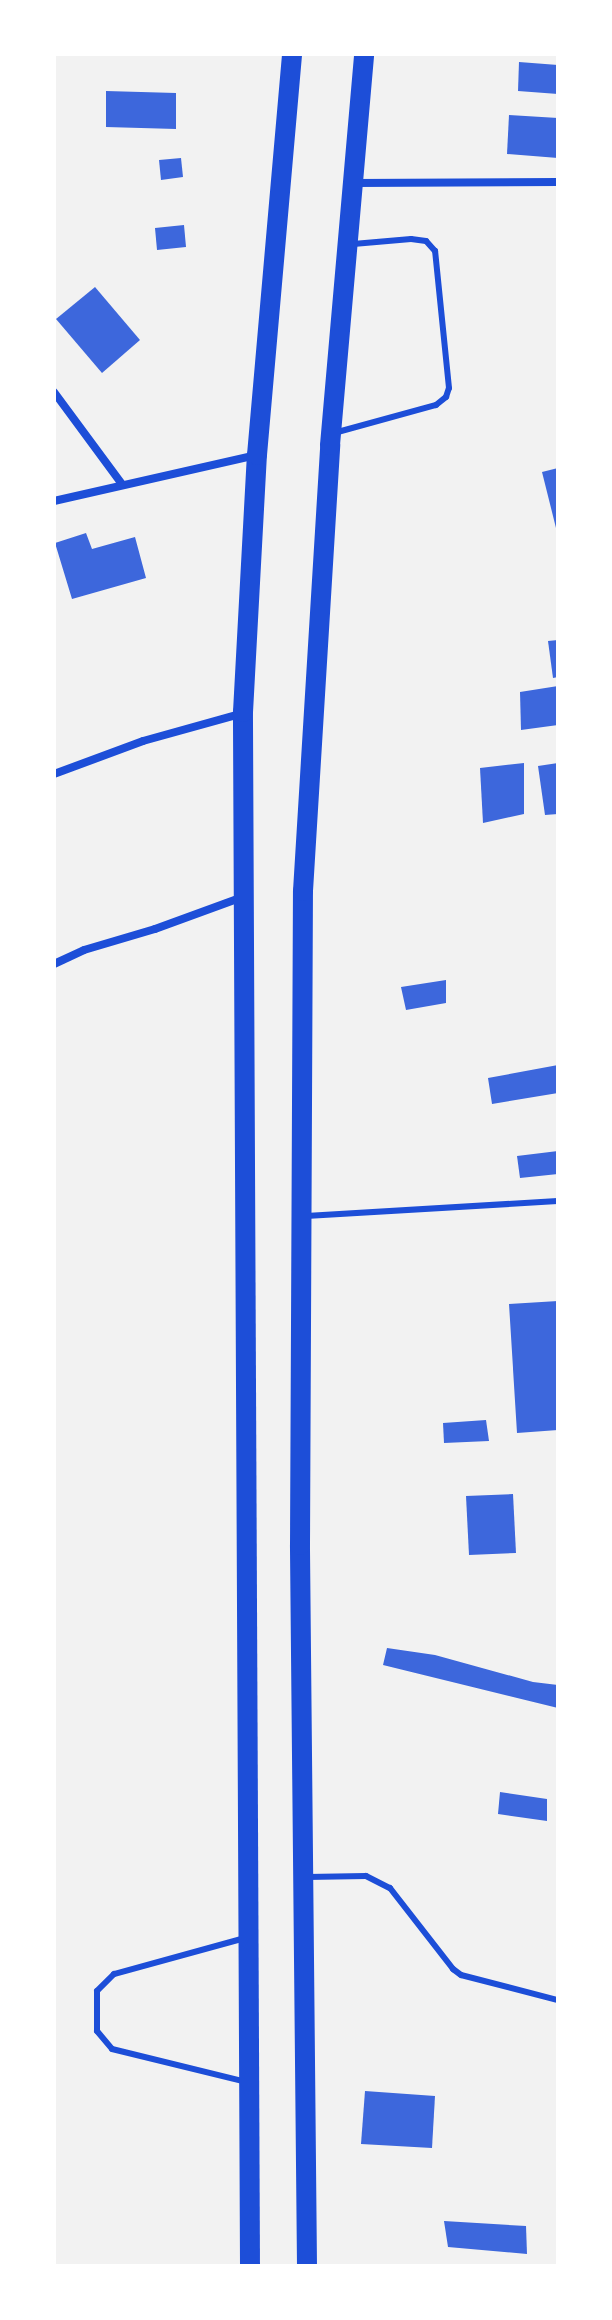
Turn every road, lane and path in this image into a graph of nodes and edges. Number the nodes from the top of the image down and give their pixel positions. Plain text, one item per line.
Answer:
1 (292, 54) edge
2 (364, 54) edge
3 (558, 182) edge
4 (350, 183) junction
5 (345, 245) junction
6 (54, 392) edge
7 (331, 434) junction
8 (257, 455) junction
9 (121, 483) junction
10 (54, 501) edge
11 (243, 712) junction
12 (54, 774) edge
13 (244, 897) junction
14 (54, 964) edge
15 (558, 1201) edge
16 (302, 1217) junction
17 (304, 1878) junction
18 (249, 1937) junction
19 (558, 2000) edge
20 (249, 2083) junction
21 (250, 2266) edge
22 (307, 2266) edge

1 - 8 main road
2 - 4 main road
3 - 4 street
4 - 5 main road
5 - 7 main road
5 - 7 lane
6 - 9 street
7 - 16 main road
8 - 9 street
8 - 11 main road
9 - 10 street
11 - 12 street
11 - 13 main road
13 - 14 street
13 - 18 main road
15 - 16 lane
16 - 17 main road
17 - 19 lane
17 - 22 main road
18 - 20 main road
18 - 20 lane
20 - 21 main road

